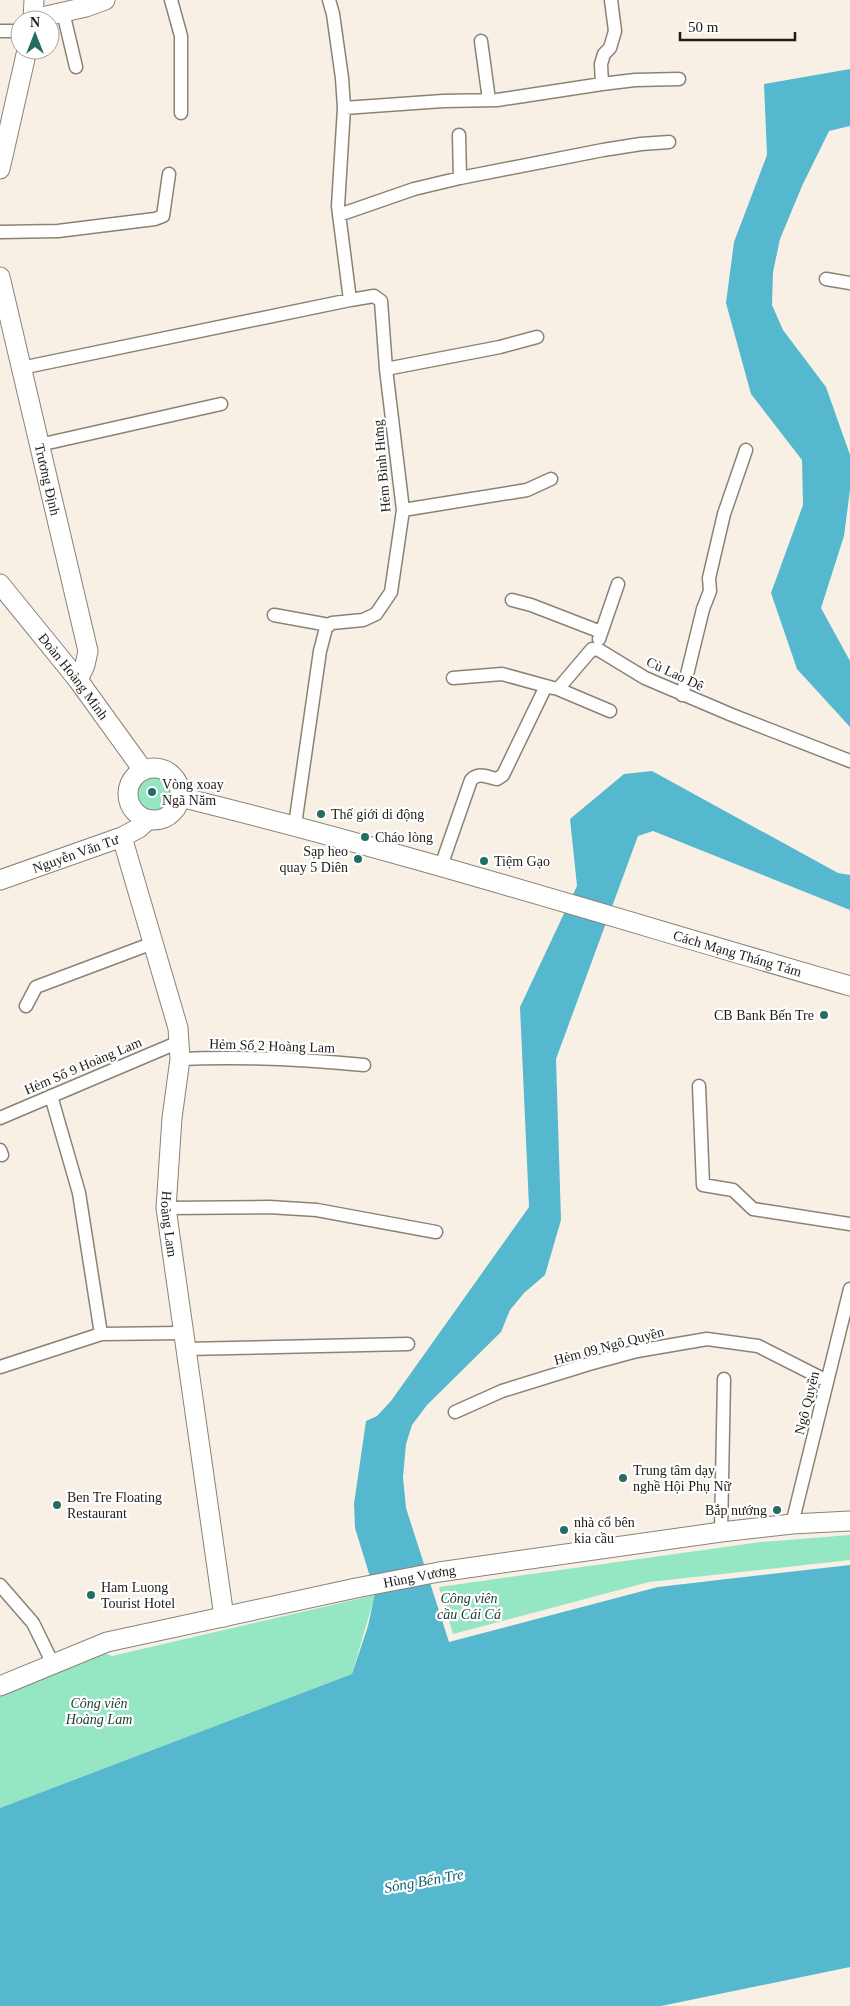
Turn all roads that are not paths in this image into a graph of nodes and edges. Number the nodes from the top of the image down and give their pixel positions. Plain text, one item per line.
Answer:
1 (105, 0) edge
2 (171, 0) edge
3 (329, 0) edge
4 (611, 0) edge
5 (63, 12) junction
6 (60, 13) edge
7 (481, 41) dead end
8 (24, 60) edge
9 (76, 67) dead end
10 (678, 79) dead end
11 (602, 84) junction
12 (488, 100) junction
13 (344, 108) junction
14 (182, 113) dead end
15 (459, 135) dead end
16 (669, 142) dead end
17 (0, 169) edge
18 (169, 174) dead end
19 (460, 178) junction
20 (339, 215) junction
21 (0, 232) edge
22 (0, 277) edge
23 (826, 280) dead end
24 (850, 283) edge
25 (350, 300) junction
26 (537, 337) dead end
27 (21, 368) junction
28 (386, 369) junction
29 (221, 404) dead end
30 (39, 444) junction
31 (746, 450) dead end
32 (551, 480) dead end
33 (403, 510) junction
34 (0, 584) edge
35 (618, 584) dead end
36 (512, 600) dead end
37 (274, 615) dead end
38 (329, 625) junction
39 (601, 632) junction
40 (595, 649) junction
41 (453, 678) dead end
42 (78, 680) junction
43 (552, 687) junction
44 (682, 695) junction
45 (610, 711) dead end
46 (850, 761) edge
47 (143, 770) junction
48 (180, 797) junction
49 (148, 820) junction
50 (296, 825) junction
51 (122, 837) junction
52 (440, 866) junction
53 (0, 880) edge
54 (153, 943) junction
55 (850, 986) edge
56 (26, 1006) dead end
57 (179, 1050) junction
58 (364, 1066) dead end
59 (699, 1086) dead end
60 (51, 1096) junction
61 (0, 1118) edge
62 (166, 1208) junction
63 (850, 1224) edge
64 (436, 1232) dead end
65 (850, 1290) edge
66 (101, 1334) junction
67 (184, 1341) junction
68 (408, 1344) dead end
69 (0, 1367) edge
70 (724, 1379) dead end
71 (827, 1381) junction
72 (455, 1412) dead end
73 (850, 1521) edge
74 (792, 1524) junction
75 (721, 1532) junction
76 (0, 1585) edge
77 (224, 1617) junction
78 (53, 1664) junction
79 (0, 1686) edge

1 - 5 street
2 - 14 street
3 - 13 street
4 - 11 street
5 - 6 street
5 - 9 street
7 - 12 street
8 - 17 street
10 - 11 street
11 - 12 street
12 - 13 street
13 - 20 street
15 - 19 street
16 - 19 street
18 - 21 street
19 - 20 street
20 - 25 street
22 - 27 street, Trương Định
23 - 24 street
25 - 27 street
25 - 28 street, Hẻm Bình Hưng
26 - 28 street
27 - 30 street, Trương Định
28 - 33 street, Hẻm Bình Hưng
29 - 30 street
30 - 42 street, Trương Định
31 - 44 street
32 - 33 street
33 - 38 street, Hẻm Bình Hưng
34 - 42 street, Đoàn Hoàng Minh
35 - 39 street
36 - 39 street
37 - 38 street
38 - 50 street
39 - 40 street
40 - 43 street
40 - 44 street, Cù Lao Dê
41 - 43 street
42 - 47 street, Đoàn Hoàng Minh
43 - 45 street
43 - 52 street
44 - 46 street, Cù Lao Dê
47 - 48 street
47 - 49 street
48 - 49 street
48 - 50 street
49 - 51 street, Nguyễn Văn Tư
50 - 52 street
51 - 53 street, Nguyễn Văn Tư
51 - 54 street, Hoàng Lam
52 - 55 street, Cách Mạng Tháng Tám
54 - 56 street
54 - 57 street, Hoàng Lam
57 - 58 street, Hẻm Số 2 Hoàng Lam
57 - 60 street, Hẻm Số 9 Hoàng Lam
57 - 62 street, Hoàng Lam
59 - 63 street
60 - 61 street, Hẻm Số 9 Hoàng Lam
60 - 66 street
62 - 64 street
62 - 67 street, Hoàng Lam
65 - 71 street, Ngô Quyền
66 - 67 street
66 - 69 street
67 - 68 street
67 - 77 street, Hoàng Lam
70 - 75 street
71 - 72 street, Hẻm 09 Ngô Quyền
71 - 74 street, Ngô Quyền
73 - 74 street, Hùng Vương
74 - 75 street, Hùng Vương
75 - 77 street, Hùng Vương
76 - 78 street
77 - 78 street, Hùng Vương
78 - 79 street, Hùng Vương

